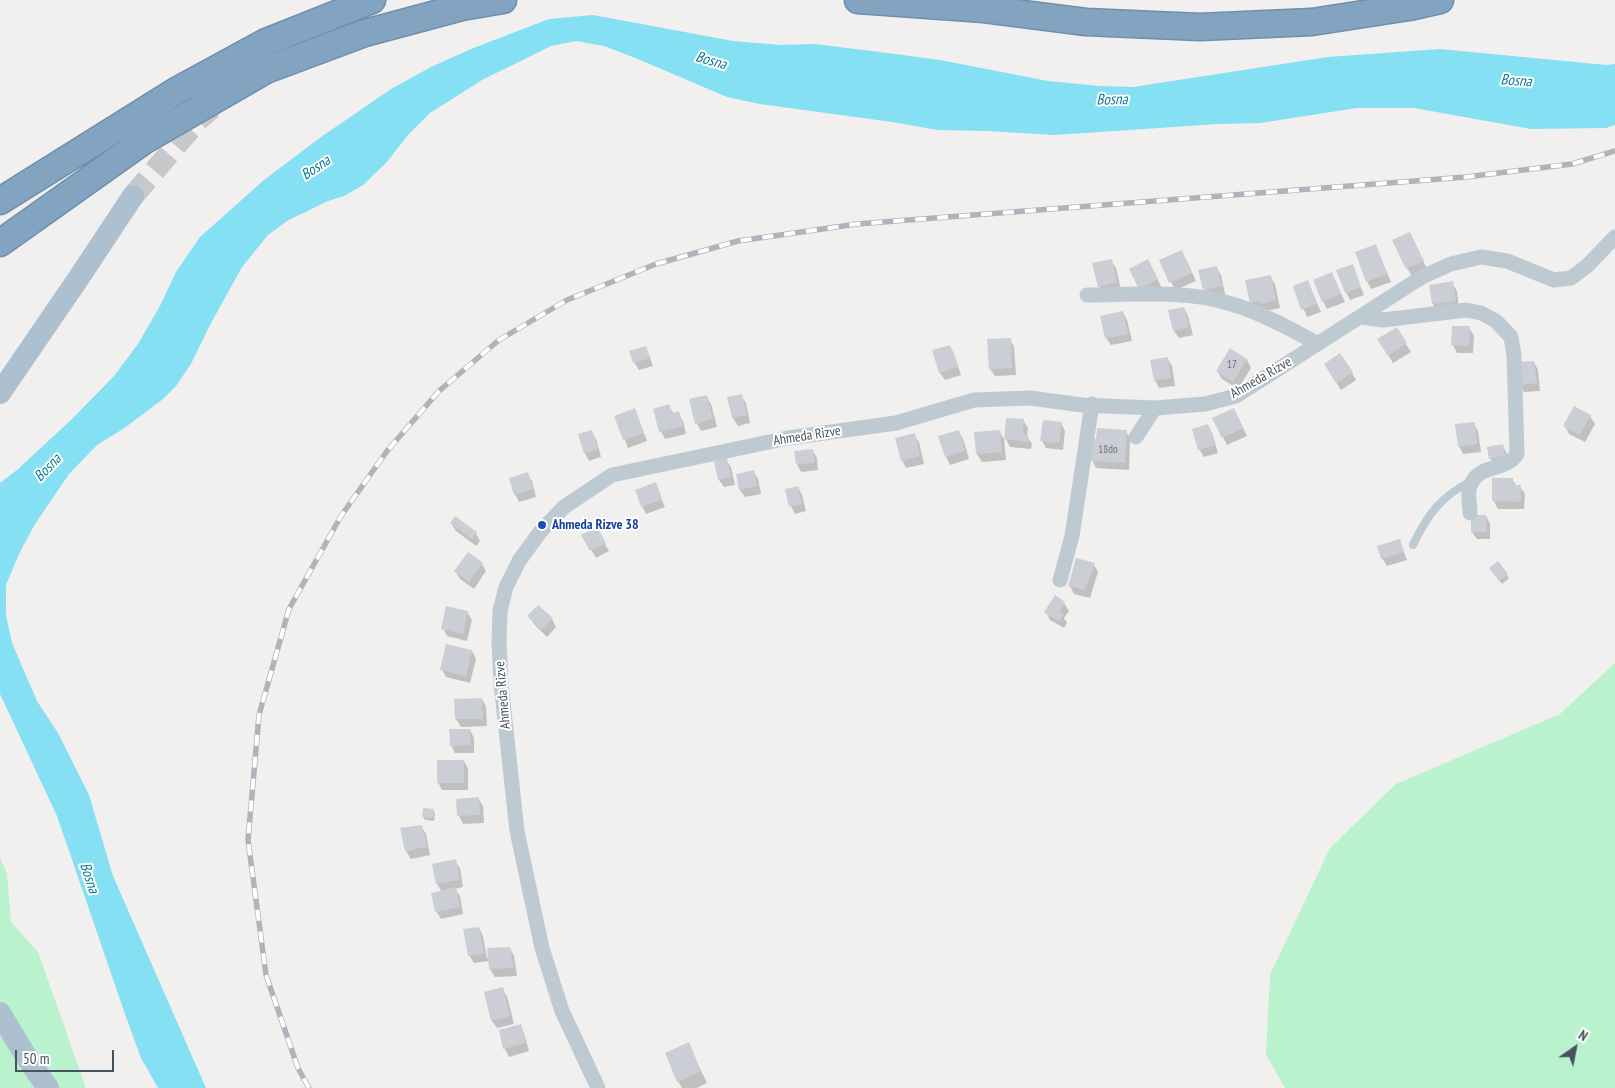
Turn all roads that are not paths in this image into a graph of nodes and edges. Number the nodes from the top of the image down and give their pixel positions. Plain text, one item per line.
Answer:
1 (372, 0) edge
2 (503, 0) edge
3 (858, 0) edge
4 (1440, 0) edge
5 (133, 196) tunnel mouth
6 (0, 201) edge
7 (1615, 237) edge
8 (0, 243) edge
9 (1086, 295) dead end
10 (1361, 317) junction
11 (1318, 344) junction
12 (0, 393) edge
13 (1092, 404) junction
14 (1155, 408) junction
15 (1136, 436) dead end
16 (1474, 480) junction
17 (1470, 513) dead end
18 (1413, 545) dead end
19 (1060, 580) dead end
20 (0, 1013) edge
21 (48, 1088) edge
22 (598, 1088) edge

1 - 6 highway
2 - 8 highway
3 - 4 highway
5 - 12 main road
7 - 10 street, Ahmeda Rizve
9 - 11 street
10 - 11 street, Ahmeda Rizve
10 - 16 street
11 - 14 street, Ahmeda Rizve
13 - 14 street, Ahmeda Rizve
13 - 19 street
13 - 22 street, Ahmeda Rizve
14 - 15 street
16 - 17 street
16 - 18 lane
20 - 21 main road

